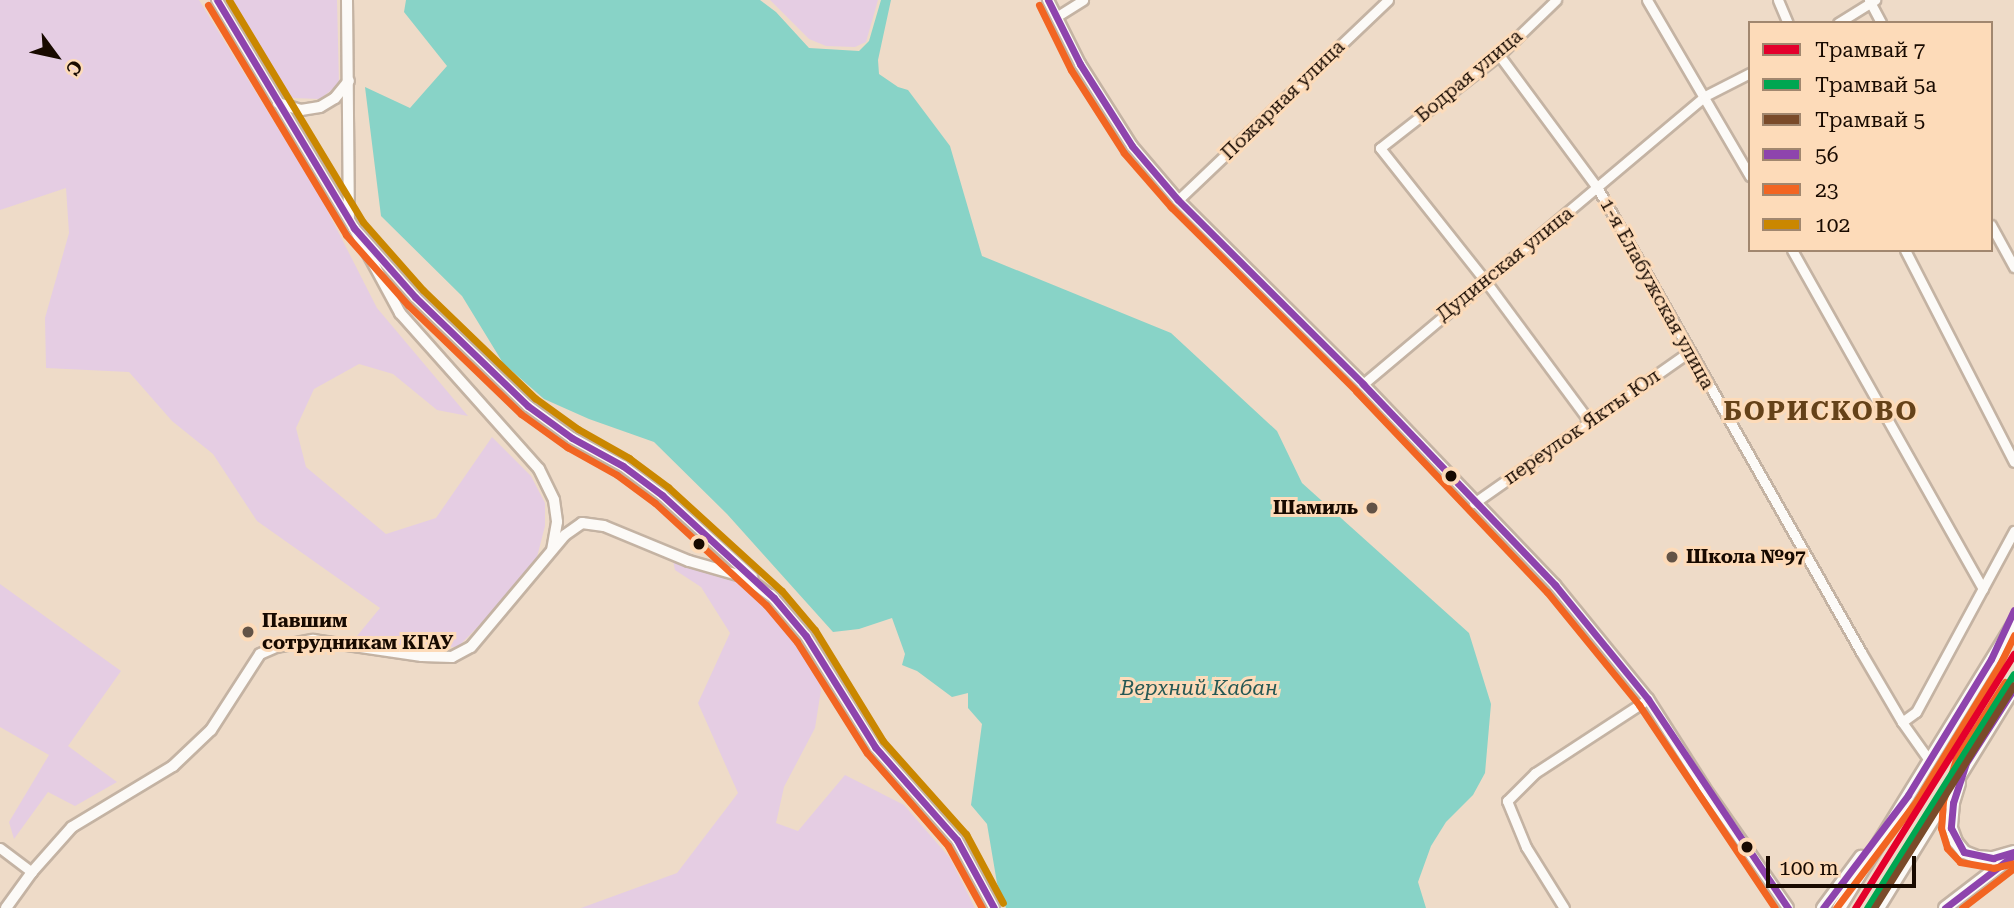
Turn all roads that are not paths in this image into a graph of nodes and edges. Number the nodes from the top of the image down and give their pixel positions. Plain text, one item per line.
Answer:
1 (217, 0) edge
2 (347, 0) edge
3 (1048, 0) edge
4 (1083, 0) edge
5 (1388, 0) edge
6 (1556, 0) edge
7 (1647, 0) edge
8 (1778, 0) edge
9 (1872, 1) edge
10 (1056, 17) junction
11 (1787, 21) edge
12 (1842, 21) edge
13 (1880, 21) edge
14 (1499, 55) junction
15 (1748, 74) edge
16 (349, 81) junction
17 (1705, 96) junction
18 (278, 103) junction
19 (1748, 172) edge
20 (1598, 189) junction
21 (1178, 200) junction
22 (351, 224) junction
23 (1993, 229) edge
24 (1793, 252) edge
25 (1906, 252) edge
26 (2014, 267) edge
27 (1484, 279) junction
28 (1689, 352) junction
29 (1363, 384) junction
30 (1589, 421) junction
31 (2014, 462) edge
32 (1474, 503) junction
33 (2014, 531) edge
34 (552, 552) junction
35 (1983, 589) junction
36 (774, 598) junction
37 (2014, 610) edge
38 (2014, 624) edge
39 (1991, 659) junction
40 (2014, 688) edge
41 (1648, 699) junction
42 (1902, 722) junction
43 (1929, 760) junction
44 (1966, 763) junction
45 (1908, 795) junction
46 (0, 848) edge
47 (2014, 854) edge
48 (32, 872) junction
49 (6, 908) edge
50 (994, 908) edge
51 (1564, 908) edge
52 (1788, 908) edge
53 (1823, 908) edge
54 (1839, 908) edge
55 (1879, 908) edge
56 (1945, 908) edge

1 - 18 street
2 - 16 street
3 - 10 street
4 - 10 street
5 - 21 street, Пожарная улица
6 - 14 street, Бодрая улица
7 - 17 street
8 - 11 street
9 - 12 street
9 - 13 street
10 - 21 street
14 - 20 street, 1-я Елабужская улица
14 - 27 street, Бодрая улица
15 - 17 street, Дудинская улица
16 - 18 street
16 - 22 street
17 - 19 street
17 - 20 street, Дудинская улица
18 - 22 street
20 - 27 street, Дудинская улица
20 - 28 street, 1-я Елабужская улица
21 - 29 street
22 - 34 street
22 - 36 street
23 - 26 street
24 - 35 street
25 - 31 street
27 - 29 street, Дудинская улица
27 - 30 street
28 - 30 street, переулок Якты Юл
28 - 42 street, 1-я Елабужская улица
29 - 32 street
30 - 32 street, переулок Якты Юл
32 - 41 street
33 - 35 street
34 - 36 street
34 - 48 street
35 - 42 street
36 - 50 street
37 - 39 main road
38 - 39 main road
39 - 43 main road
40 - 44 main road
41 - 51 street
41 - 52 street
42 - 43 street, 1-я Елабужская улица
43 - 45 main road
44 - 47 main road
44 - 55 main road
45 - 53 main road
45 - 54 main road
46 - 48 street
47 - 56 main road
48 - 49 street

